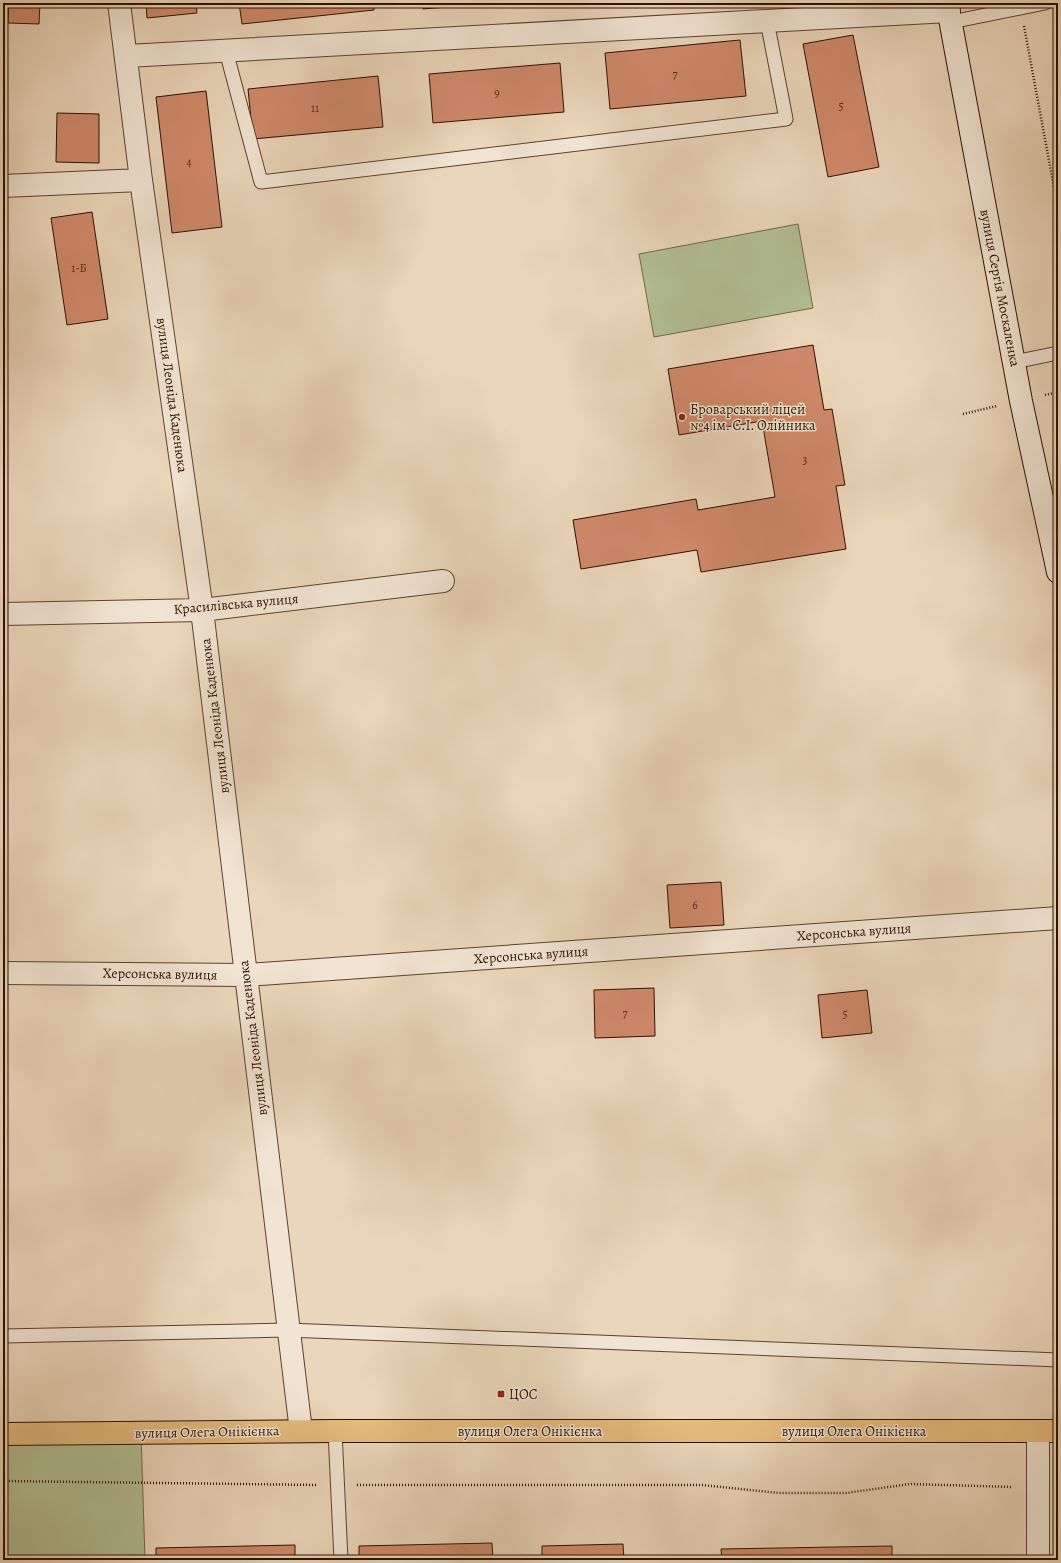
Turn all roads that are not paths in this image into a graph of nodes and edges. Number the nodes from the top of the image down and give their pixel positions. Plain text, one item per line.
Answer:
1 (119, 3) edge
2 (1045, 3) edge
3 (949, 12) edge
4 (767, 21) junction
5 (226, 51) junction
6 (127, 56) junction
7 (141, 180) junction
8 (3, 186) edge
9 (1058, 353) edge
10 (1014, 362) junction
11 (1058, 572) edge
12 (443, 581) dead end
13 (202, 610) junction
14 (3, 614) edge
15 (1058, 918) edge
16 (3, 973) edge
17 (246, 975) junction
18 (287, 1330) junction
19 (3, 1336) edge
20 (1058, 1360) edge
21 (301, 1431) junction
22 (335, 1431) junction
23 (1048, 1431) edge
24 (3, 1434) edge
25 (341, 1560) edge
26 (1038, 1560) edge

1 - 6 street, вулиця Леоніда Каденюка
2 - 3 lane
3 - 4 street
3 - 10 street, вулиця Сергія Москаленка
4 - 5 street
4 - 5 lane
5 - 6 street
6 - 7 street, вулиця Леоніда Каденюка
7 - 8 street
7 - 13 street, вулиця Леоніда Каденюка
9 - 10 lane
10 - 11 street, вулиця Сергія Москаленка
12 - 13 street, Красилівська вулиця
13 - 14 street, Красилівська вулиця
13 - 17 street, вулиця Леоніда Каденюка
15 - 17 street, Херсонська вулиця
16 - 17 street, Херсонська вулиця
17 - 18 street, вулиця Леоніда Каденюка
18 - 19 lane
18 - 20 lane
18 - 21 street, вулиця Леоніда Каденюка
21 - 22 main road, вулиця Олега Онікієнка
21 - 24 main road, вулиця Олега Онікієнка
22 - 23 main road, вулиця Олега Онікієнка
22 - 25 lane
23 - 26 street

